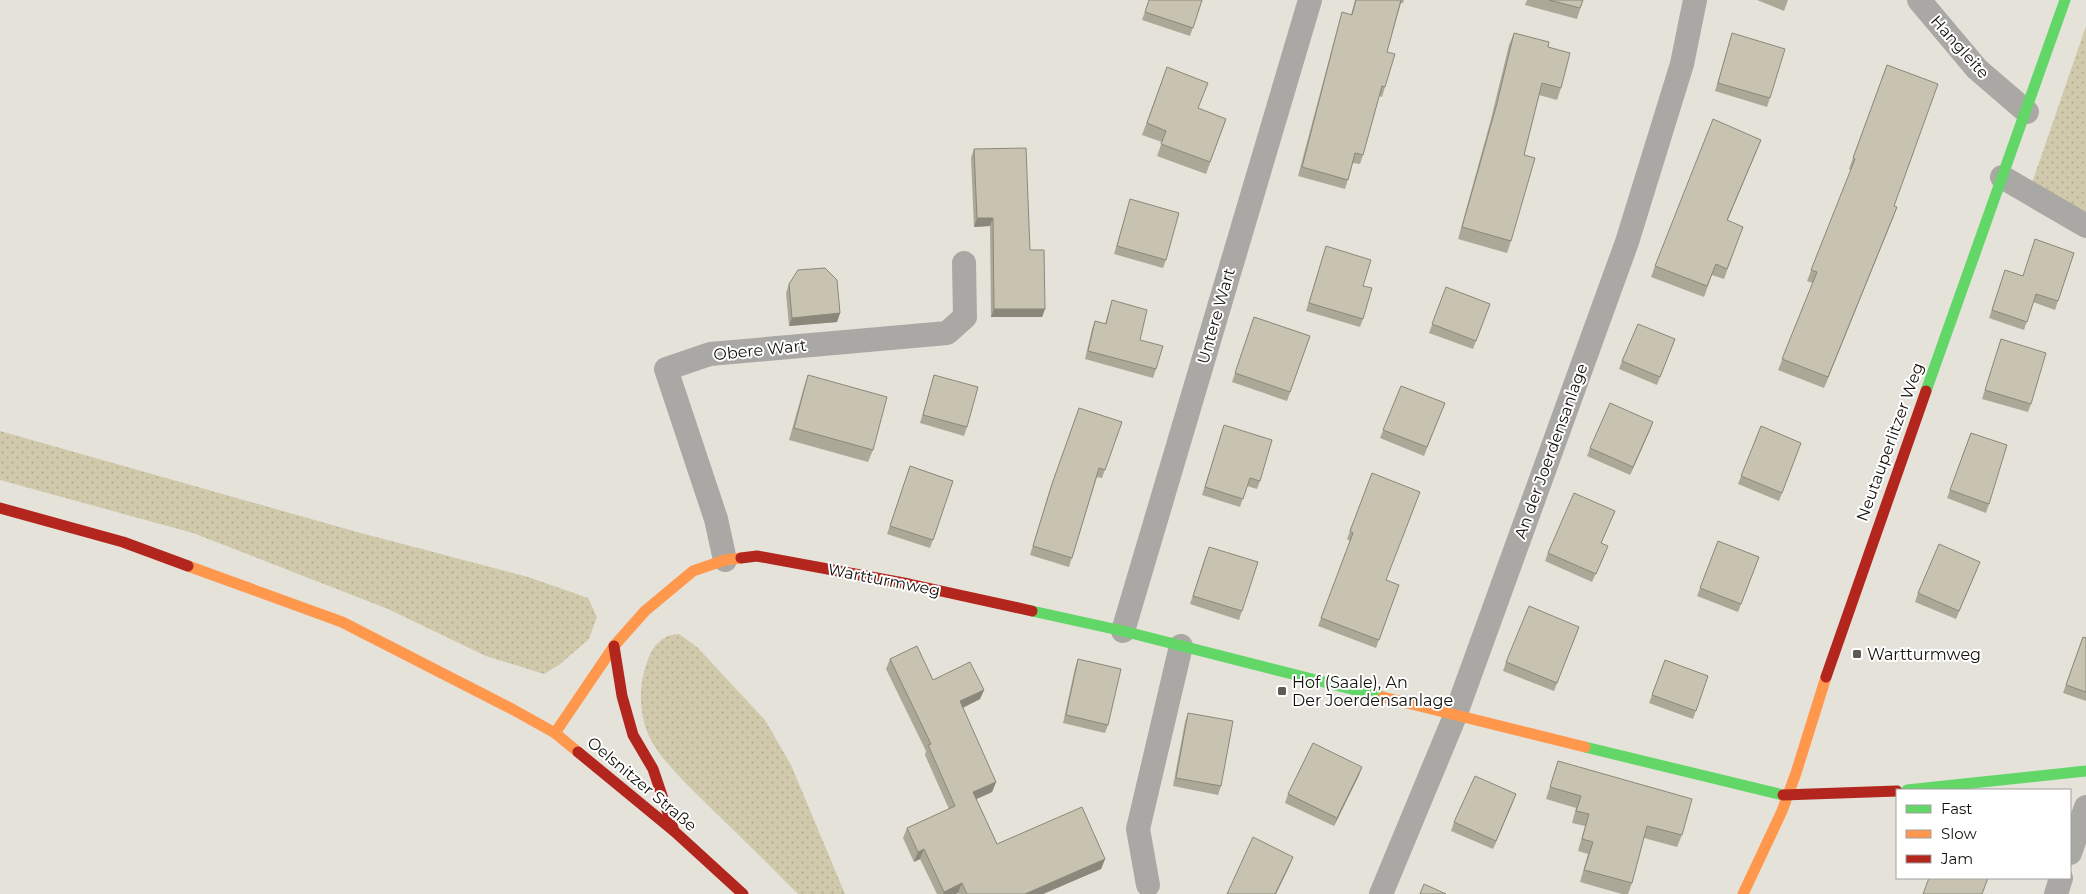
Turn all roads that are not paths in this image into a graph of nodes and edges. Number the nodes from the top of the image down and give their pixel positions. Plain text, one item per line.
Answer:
1 (1310, 0) edge
2 (1695, 0) edge
3 (1919, 0) edge
4 (2065, 0) edge
5 (2026, 112) junction
6 (2002, 177) junction
7 (2086, 226) edge
8 (964, 263) dead end
9 (0, 508) edge
10 (725, 560) junction
11 (1123, 631) junction
12 (614, 646) junction
13 (1181, 646) junction
14 (1454, 716) junction
15 (555, 733) junction
16 (2086, 771) edge
17 (1916, 789) edge
18 (1896, 791) edge
19 (1787, 796) junction
20 (2086, 807) edge
21 (674, 831) junction
22 (2071, 851) edge
23 (2061, 879) edge
24 (1148, 885) dead end
25 (743, 894) edge
26 (1381, 894) edge
27 (1743, 894) edge
28 (2056, 894) edge

1 - 11 street, Untere Wart
2 - 14 street, An der Joerdensanlage
3 - 5 street, Hangleite
4 - 5 street, Neutauperlitzer Weg
5 - 6 street, Neutauperlitzer Weg
6 - 7 street
6 - 19 street, Neutauperlitzer Weg
8 - 10 street, Obere Wart
9 - 15 street, Oelsnitzer Straße
10 - 11 street, Wartturmweg
10 - 12 street, Wartturmweg
11 - 13 street, Wartturmweg
12 - 15 street, Wartturmweg
12 - 21 street
13 - 14 street, Wartturmweg
13 - 24 street
14 - 19 street, Wartturmweg
14 - 26 street, An der Joerdensanlage
15 - 21 street, Oelsnitzer Straße
16 - 17 street
18 - 19 street, Wartturmweg
19 - 27 street, Neutauperlitzer Weg
20 - 22 street
21 - 25 street, Oelsnitzer Straße
23 - 28 street

